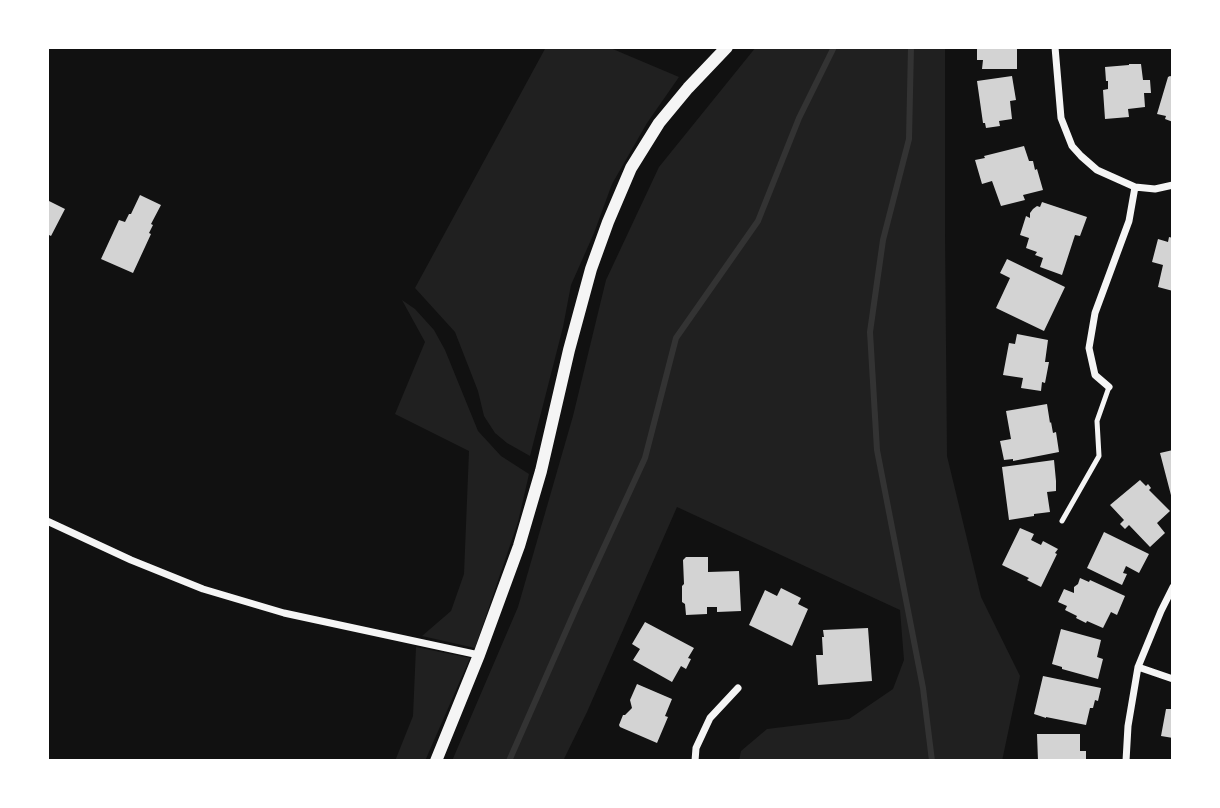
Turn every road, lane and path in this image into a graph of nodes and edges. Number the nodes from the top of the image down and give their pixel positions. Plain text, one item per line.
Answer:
1 (727, 47) edge
2 (1055, 47) edge
3 (1173, 185) edge
4 (1135, 187) junction
5 (1109, 387) joint
6 (47, 521) edge
7 (1062, 521) dead end
8 (1173, 587) edge
9 (479, 655) junction
10 (1138, 667) junction
11 (1173, 679) edge
12 (738, 688) dead end
13 (436, 761) edge
14 (695, 761) edge
15 (1126, 761) edge

1 - 9 street
2 - 4 street
3 - 4 street
4 - 5 street
5 - 7 lane
6 - 9 street
8 - 10 street
9 - 13 street
10 - 11 street
10 - 15 street
12 - 14 street

